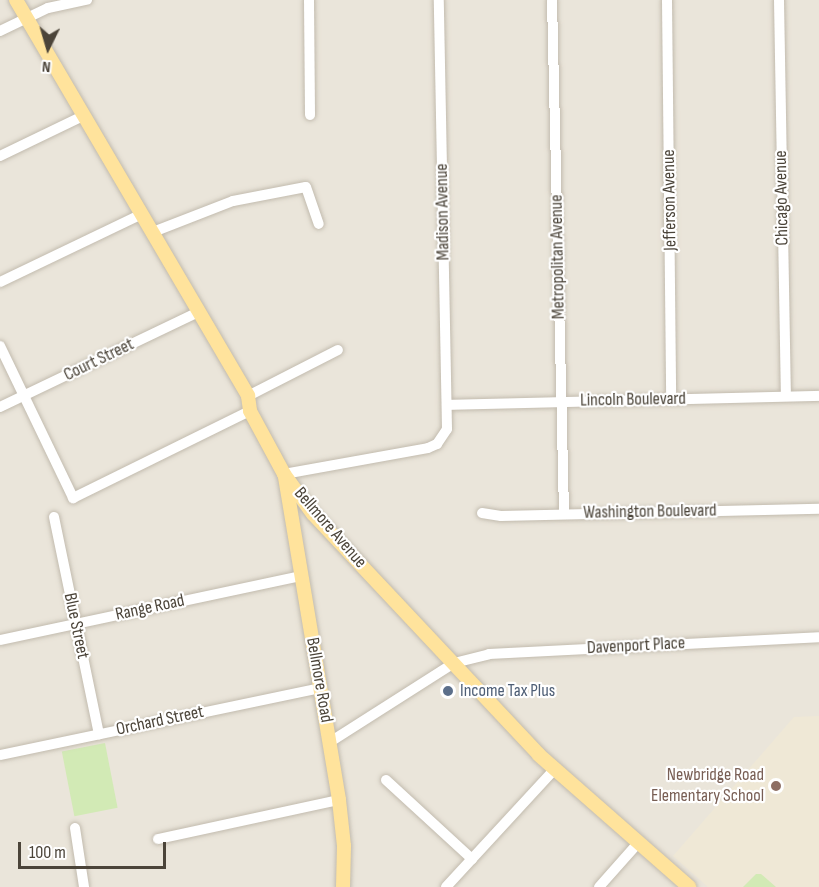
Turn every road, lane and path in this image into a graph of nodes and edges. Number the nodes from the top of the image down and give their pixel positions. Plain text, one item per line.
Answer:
1 (16, 0) edge
2 (87, 0) edge
3 (309, 0) edge
4 (439, 0) edge
5 (552, 0) edge
6 (667, 0) edge
7 (779, 0) edge
8 (25, 19) junction
9 (0, 31) edge
10 (310, 115) dead end
11 (83, 116) junction
12 (0, 156) edge
13 (142, 214) junction
14 (319, 224) dead end
15 (153, 232) junction
16 (0, 282) edge
17 (198, 312) junction
18 (0, 346) edge
19 (338, 350) dead end
20 (24, 396) junction
21 (248, 396) junction
22 (786, 396) junction
23 (819, 396) edge
24 (671, 399) junction
25 (561, 401) junction
26 (448, 405) junction
27 (0, 407) edge
28 (250, 411) junction
29 (284, 474) junction
30 (819, 509) edge
31 (482, 513) dead end
32 (564, 514) junction
33 (54, 517) dead end
34 (301, 576) junction
35 (76, 624) junction
36 (819, 637) edge
37 (0, 640) edge
38 (454, 663) junction
39 (321, 688) junction
40 (99, 734) junction
41 (330, 742) junction
42 (0, 755) edge
43 (555, 770) junction
44 (386, 780) dead end
45 (339, 800) junction
46 (75, 828) dead end
47 (158, 839) dead end
48 (638, 843) junction
49 (472, 859) junction
50 (84, 887) edge
51 (343, 887) edge
52 (446, 887) edge
53 (599, 887) edge
54 (689, 887) edge

1 - 8 main road, Bellmore Avenue
2 - 8 street
3 - 10 street
4 - 26 street, Madison Avenue
5 - 25 street, Metropolitan Avenue
6 - 24 street, Jefferson Avenue
7 - 22 street, Chicago Avenue
8 - 9 street
8 - 11 main road, Bellmore Avenue
11 - 12 street
11 - 13 main road, Bellmore Avenue
13 - 15 main road, Bellmore Avenue
13 - 16 street
14 - 15 street
15 - 17 main road, Bellmore Avenue
17 - 20 street, Court Street
17 - 21 main road, Bellmore Avenue
18 - 20 street
19 - 21 street
20 - 27 street, Court Street
20 - 28 street
21 - 28 main road, Bellmore Avenue
22 - 23 street, Lincoln Boulevard
22 - 24 street, Lincoln Boulevard
24 - 25 street, Lincoln Boulevard
25 - 26 street, Lincoln Boulevard
25 - 32 street, Metropolitan Avenue
26 - 29 street, Madison Avenue
28 - 29 main road, Bellmore Avenue
29 - 34 main road, Bellmore Road
29 - 38 main road, Bellmore Avenue
30 - 32 street, Washington Boulevard
31 - 32 street, Washington Boulevard
33 - 35 street, Blue Street
34 - 35 street, Range Road
34 - 39 main road, Bellmore Road
35 - 37 street, Range Road
35 - 40 street, Blue Street
36 - 38 street, Davenport Place
38 - 41 street, Davenport Place
38 - 43 main road, Bellmore Avenue
39 - 40 street, Orchard Street
39 - 41 main road, Bellmore Road
40 - 42 street, Orchard Street
41 - 45 main road, Bellmore Road
43 - 48 main road, Bellmore Avenue
43 - 49 street
44 - 49 street
45 - 47 street
45 - 51 main road, Bellmore Road
46 - 50 street
48 - 53 street
48 - 54 main road, Bellmore Avenue
49 - 52 street

